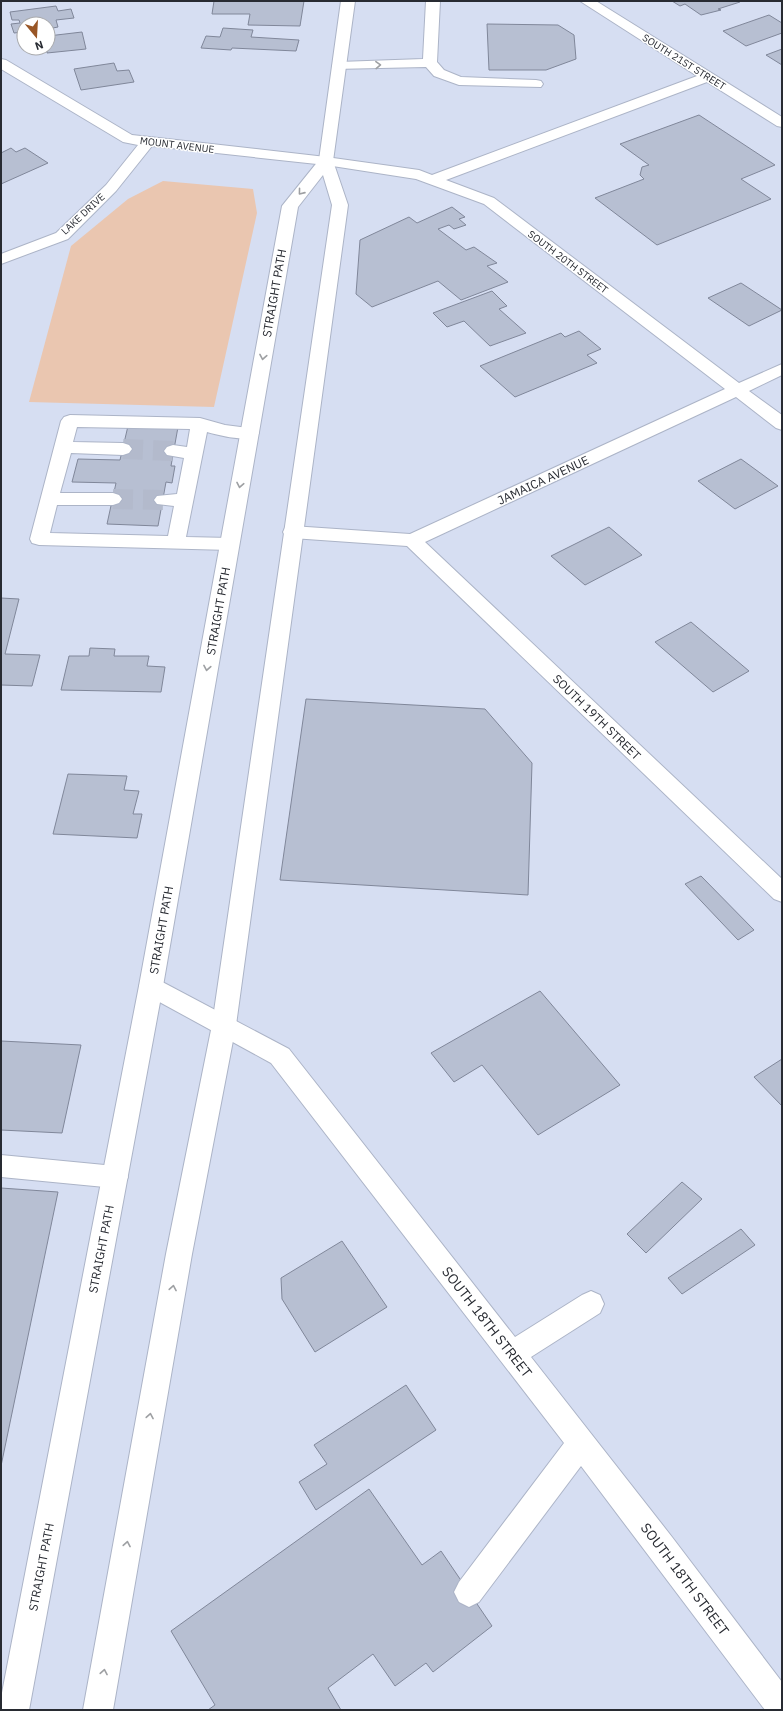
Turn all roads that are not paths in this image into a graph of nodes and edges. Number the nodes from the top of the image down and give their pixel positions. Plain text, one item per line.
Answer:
1 (348, 1) edge
2 (433, 1) edge
3 (586, 1) edge
4 (1, 63) edge
5 (430, 63) junction
6 (339, 66) junction
7 (708, 76) junction
8 (536, 84) dead end
9 (782, 122) edge
10 (147, 142) junction
11 (326, 162) junction
12 (432, 180) junction
13 (1, 259) edge
14 (782, 369) edge
15 (737, 390) junction
16 (200, 424) junction
17 (782, 424) edge
18 (250, 433) junction
19 (63, 447) junction
20 (123, 450) tunnel mouth
21 (173, 451) tunnel mouth
22 (194, 452) junction
23 (49, 499) junction
24 (113, 500) tunnel mouth
25 (163, 500) tunnel mouth
26 (185, 500) junction
27 (292, 532) junction
28 (412, 540) junction
29 (176, 542) junction
30 (230, 544) junction
31 (782, 893) edge
32 (151, 986) junction
33 (224, 1025) junction
34 (1, 1166) edge
35 (115, 1177) junction
36 (591, 1304) dead end
37 (512, 1354) junction
38 (581, 1443) junction
39 (469, 1592) dead end
40 (782, 1707) edge
41 (14, 1710) edge
42 (98, 1710) edge

1 - 6 main road
2 - 5 main road
3 - 7 main road, SOUTH 21ST STREET
4 - 10 main road, MOUNT AVENUE
6 -> 5 main road
5 - 8 main road
6 - 11 main road
7 - 9 main road, SOUTH 21ST STREET
7 - 12 main road
10 - 11 main road, MOUNT AVENUE
10 - 13 main road, LAKE DRIVE
11 - 12 main road, SOUTH 20TH STREET
11 -> 18 main road, STRAIGHT PATH
11 - 27 main road
12 - 15 main road, SOUTH 20TH STREET
14 - 15 main road, JAMAICA AVENUE
15 - 17 main road, SOUTH 20TH STREET
15 - 28 main road, JAMAICA AVENUE
16 - 18 main road
16 - 19 main road
16 - 22 main road
18 -> 30 main road, STRAIGHT PATH
19 - 20 main road
19 - 23 main road
21 - 22 main road
22 - 26 main road
23 - 24 main road
23 - 29 main road
25 - 26 main road
26 - 29 main road
27 - 28 main road, JAMAICA AVENUE
27 - 33 main road
28 - 31 main road, SOUTH 19TH STREET
29 - 30 main road
30 -> 32 main road, STRAIGHT PATH
32 - 33 main road, SOUTH 18TH STREET
32 - 35 main road, STRAIGHT PATH
33 - 37 main road, SOUTH 18TH STREET
42 -> 33 main road
34 - 35 main road
35 - 41 main road, STRAIGHT PATH
36 - 37 main road
37 - 38 main road, SOUTH 18TH STREET
38 - 39 main road
38 - 40 main road, SOUTH 18TH STREET

